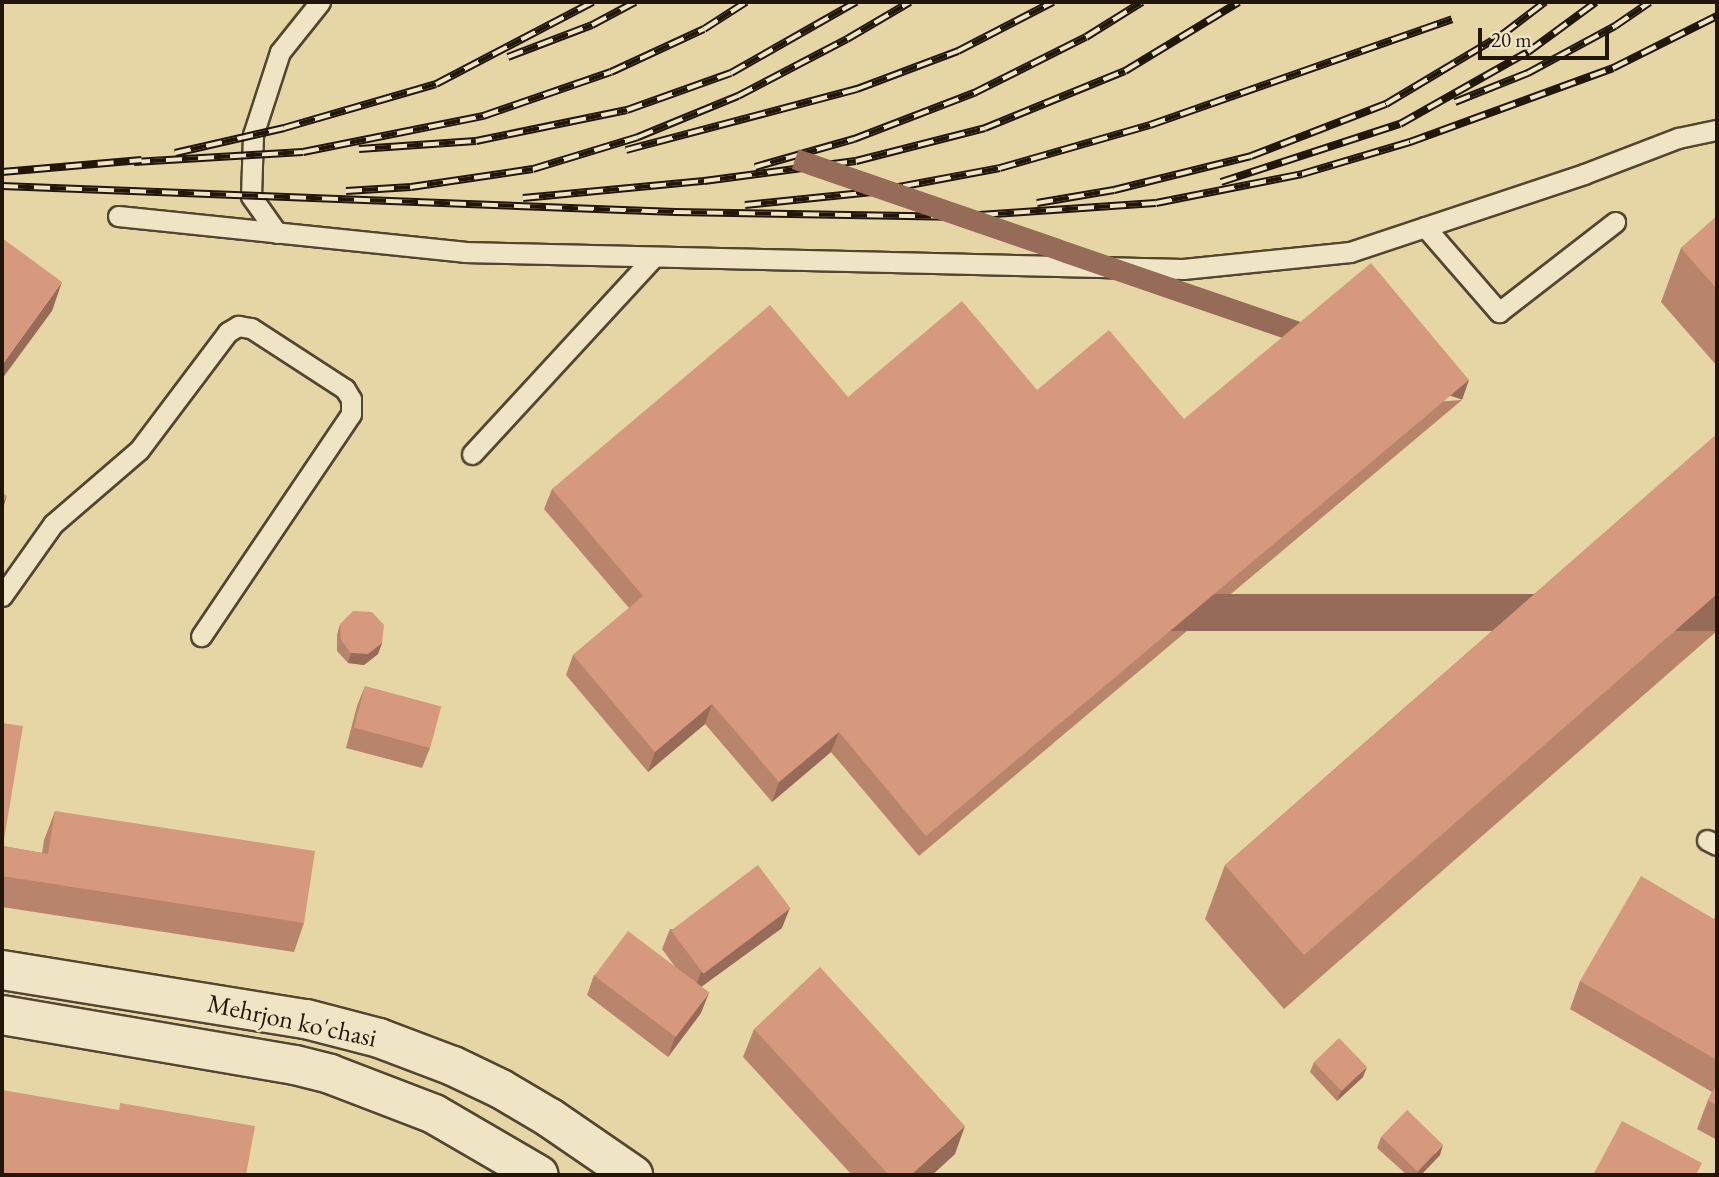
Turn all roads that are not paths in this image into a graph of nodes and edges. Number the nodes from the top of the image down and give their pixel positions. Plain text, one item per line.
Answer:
1 (320, 2) edge
2 (1717, 130) edge
3 (118, 216) dead end
4 (1615, 222) dead end
5 (1425, 228) junction
6 (277, 233) junction
7 (654, 257) junction
8 (472, 454) dead end
9 (2, 596) edge
10 (201, 636) dead end
11 (2, 970) edge
12 (2, 1015) edge
13 (539, 1175) edge
14 (634, 1175) edge

1 - 6 lane
2 - 5 lane
3 - 6 lane
4 - 5 lane
5 - 7 lane
6 - 7 lane
7 - 8 lane
9 - 10 lane
11 - 14 main road, Mehrjon ko'chasi
12 - 13 main road, Mehrjon ko'chasi

